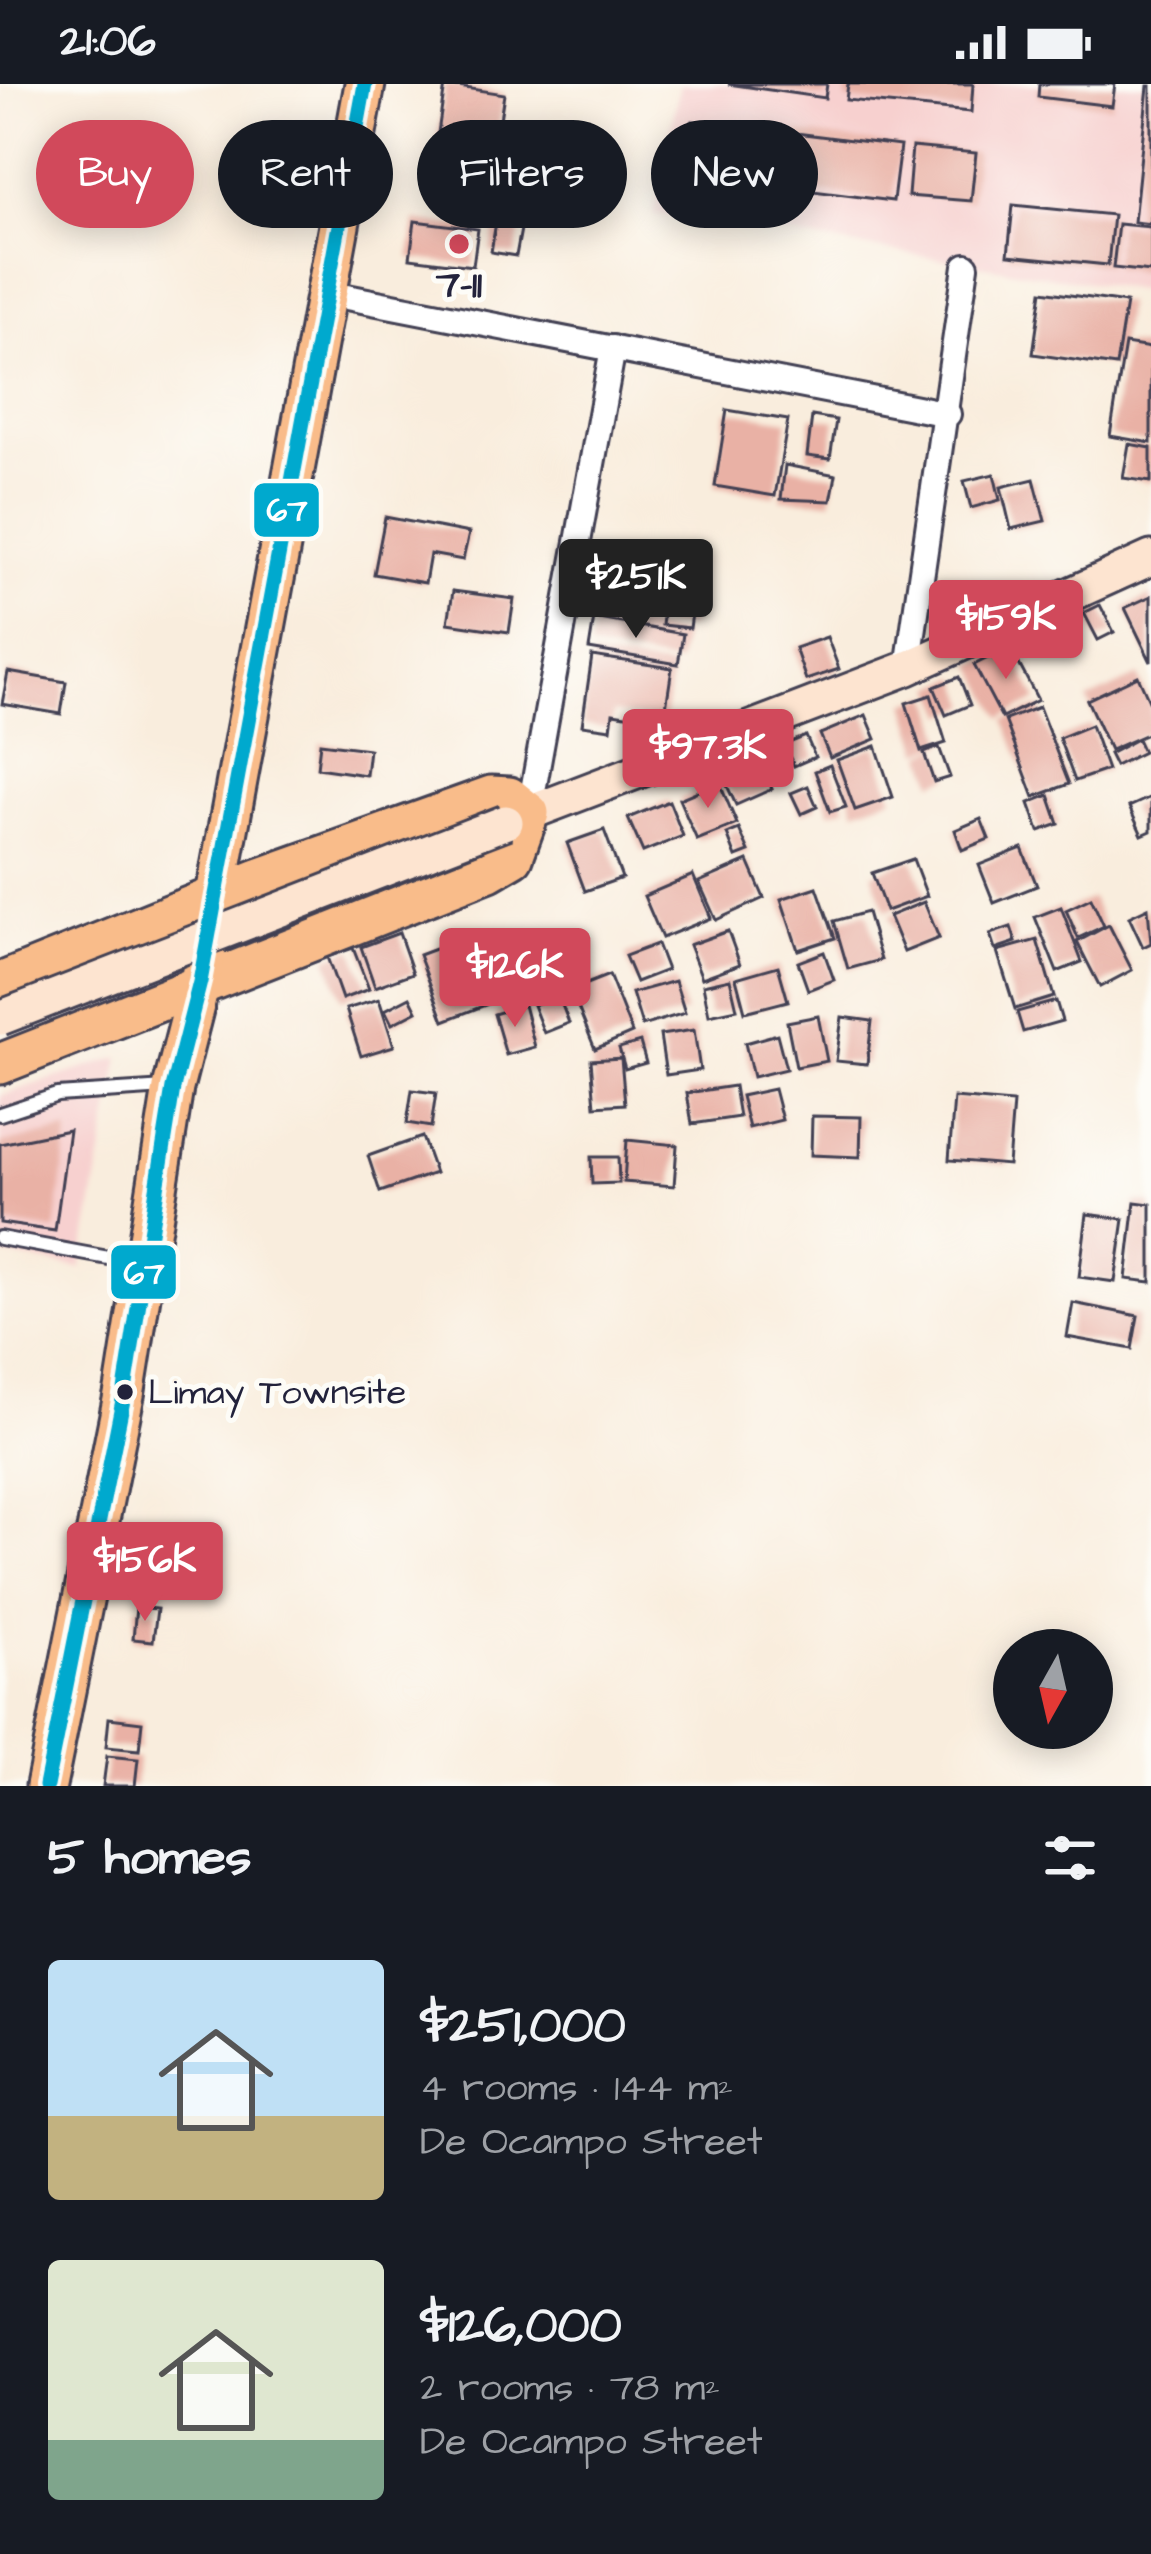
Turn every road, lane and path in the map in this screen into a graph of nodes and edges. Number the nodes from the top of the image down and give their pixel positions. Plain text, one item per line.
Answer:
1 (364, 84) edge
2 (966, 266) dead end
3 (326, 293) junction
4 (614, 348) junction
5 (948, 415) junction
6 (1151, 558) edge
7 (908, 668) junction
8 (518, 818) junction
9 (213, 898) junction
10 (0, 982) edge
11 (200, 982) junction
12 (0, 1018) edge
13 (0, 1064) edge
14 (173, 1088) junction
15 (0, 1114) edge
16 (0, 1238) edge
17 (145, 1264) junction
18 (46, 1786) edge

1 - 3 main road
2 - 5 street
3 - 4 street
3 - 9 main road
4 - 5 street
4 - 8 street
5 - 7 street
6 - 7 street
7 - 8 street
8 - 9 main road
8 - 11 main road
8 - 12 street, bridge
9 - 10 main road
9 - 11 main road
11 - 13 main road
11 - 14 main road
14 - 15 lane
14 - 17 main road
16 - 17 lane
17 - 18 main road

